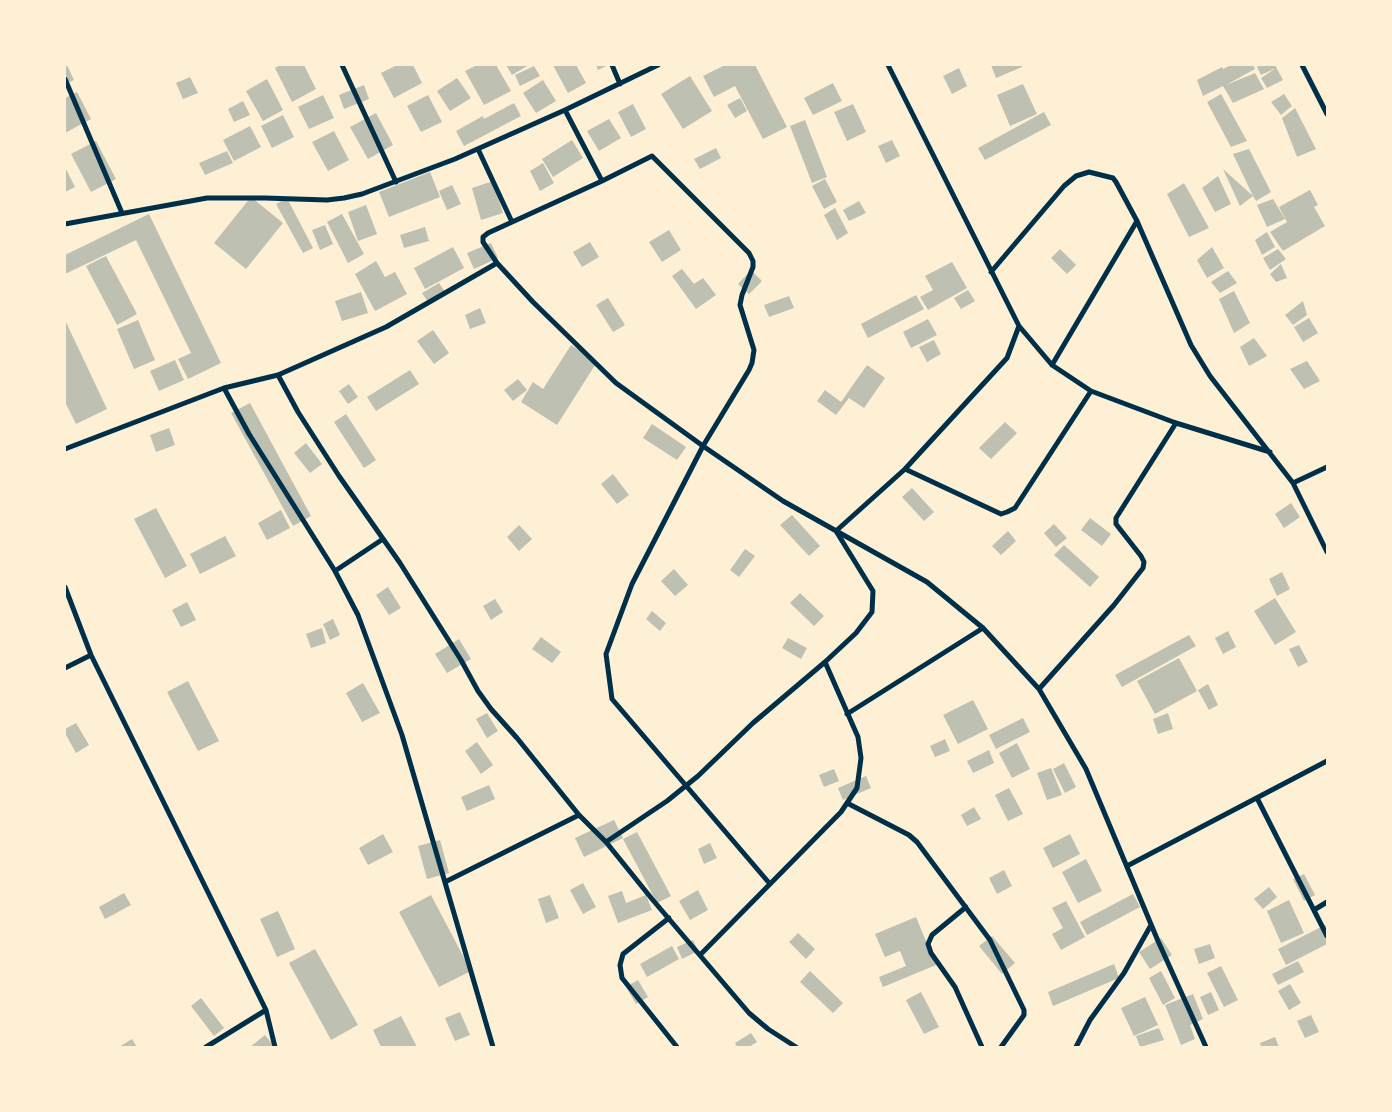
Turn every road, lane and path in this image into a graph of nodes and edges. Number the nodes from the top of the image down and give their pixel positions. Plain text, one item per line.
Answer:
1 (342, 65) edge
2 (612, 65) edge
3 (658, 65) edge
4 (888, 65) edge
5 (1302, 65) edge
6 (65, 79) edge
7 (620, 84) junction
8 (565, 110) junction
9 (1327, 114) edge
10 (478, 149) junction
11 (602, 181) junction
12 (396, 182) junction
13 (122, 213) junction
14 (1137, 221) junction
15 (512, 222) junction
16 (65, 224) edge
17 (497, 263) junction
18 (991, 272) junction
19 (1019, 326) junction
20 (1052, 365) junction
21 (278, 375) junction
22 (224, 388) junction
23 (1091, 391) junction
24 (1176, 423) junction
25 (703, 446) junction
26 (65, 449) edge
27 (1270, 452) junction
28 (1327, 467) edge
29 (905, 468) junction
30 (1293, 483) junction
31 (836, 530) junction
32 (383, 539) junction
33 (1327, 552) edge
34 (335, 571) junction
35 (65, 587) edge
36 (983, 628) junction
37 (91, 655) junction
38 (825, 662) junction
39 (65, 668) edge
40 (1039, 689) junction
41 (847, 714) junction
42 (1327, 761) edge
43 (685, 786) junction
44 (1257, 798) junction
45 (847, 803) junction
46 (580, 815) junction
47 (606, 842) junction
48 (1127, 866) junction
49 (445, 882) junction
50 (770, 884) junction
51 (1327, 902) edge
52 (966, 907) junction
53 (1314, 910) junction
54 (669, 918) junction
55 (1151, 925) junction
56 (1327, 936) edge
57 (700, 955) junction
58 (266, 1010) junction
59 (206, 1047) edge
60 (275, 1047) edge
61 (493, 1047) edge
62 (676, 1047) edge
63 (796, 1047) edge
64 (982, 1047) edge
65 (1001, 1047) edge
66 (1076, 1047) edge
67 (1206, 1047) edge

1 - 12 street
2 - 7 street
3 - 7 street
4 - 18 street
5 - 9 street
6 - 13 street
7 - 8 street
8 - 10 street
8 - 11 street
10 - 12 street
10 - 15 street
11 - 15 street
11 - 25 street
12 - 13 street
13 - 16 street
14 - 18 street
14 - 20 street
14 - 27 street
15 - 17 street
17 - 21 street
17 - 25 street
18 - 19 street
19 - 20 street
19 - 29 street
20 - 23 street
21 - 22 street
21 - 32 street
22 - 26 street
22 - 34 street
23 - 24 street
23 - 29 street
24 - 27 street
24 - 40 street
25 - 31 street
25 - 43 street
27 - 30 street
28 - 30 street
29 - 31 street
30 - 33 street
31 - 36 street
31 - 38 street
32 - 34 street
32 - 46 street
34 - 49 street
35 - 37 street
36 - 40 street
36 - 41 street
37 - 39 street
37 - 58 street
38 - 41 street
38 - 43 street
40 - 48 street
41 - 45 street
42 - 44 street
43 - 47 street
43 - 50 street
44 - 48 street
44 - 53 street
45 - 50 street
45 - 52 street
46 - 47 street
46 - 49 street
47 - 54 street
48 - 55 street
49 - 61 street
50 - 57 street
51 - 53 street
52 - 64 street
52 - 65 street
53 - 56 street
54 - 57 street
54 - 62 street
55 - 66 street
55 - 67 street
57 - 63 street
58 - 59 street
58 - 60 street

